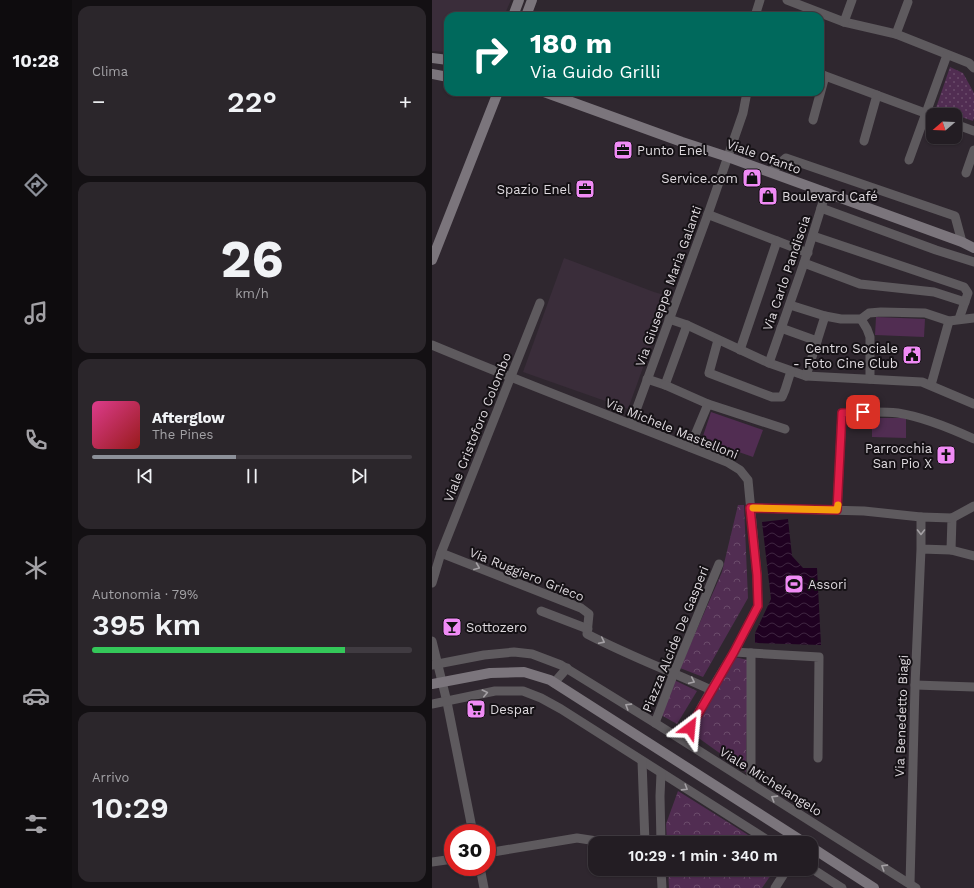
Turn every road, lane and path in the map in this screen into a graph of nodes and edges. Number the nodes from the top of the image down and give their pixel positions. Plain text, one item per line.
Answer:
1 (519, 0) edge
2 (532, 0) edge
3 (760, 0) edge
4 (787, 0) edge
5 (852, 0) edge
6 (908, 2) dead end
7 (514, 12) edge
8 (528, 12) edge
9 (756, 12) edge
10 (818, 12) edge
11 (824, 14) edge
12 (844, 22) junction
13 (896, 34) junction
14 (947, 55) junction
15 (432, 58) edge
16 (444, 60) edge
17 (974, 68) edge
18 (432, 74) edge
19 (824, 75) edge
20 (444, 76) edge
21 (877, 95) junction
22 (496, 96) edge
23 (555, 96) edge
24 (746, 96) edge
25 (818, 96) edge
26 (932, 108) edge
27 (926, 113) edge
28 (813, 120) dead end
29 (926, 123) edge
30 (962, 127) edge
31 (974, 131) edge
32 (864, 141) dead end
33 (974, 150) edge
34 (728, 157) junction
35 (909, 160) dead end
36 (770, 172) junction
37 (966, 173) dead end
38 (826, 192) junction
39 (821, 208) junction
40 (708, 214) junction
41 (813, 236) junction
42 (777, 242) junction
43 (962, 242) junction
44 (974, 248) edge
45 (808, 252) junction
46 (432, 260) edge
47 (974, 262) edge
48 (804, 263) junction
49 (965, 302) junction
50 (540, 303) dead end
51 (790, 305) junction
52 (825, 316) junction
53 (974, 318) edge
54 (669, 319) junction
55 (861, 319) junction
56 (959, 319) junction
57 (949, 321) junction
58 (687, 325) junction
59 (781, 328) junction
60 (718, 340) junction
61 (817, 341) junction
62 (432, 346) edge
63 (740, 350) junction
64 (769, 363) junction
65 (791, 371) junction
66 (806, 376) junction
67 (511, 378) junction
68 (647, 379) junction
69 (870, 380) junction
70 (665, 385) junction
71 (931, 385) junction
72 (708, 404) junction
73 (974, 404) edge
74 (631, 424) junction
75 (785, 429) dead end
76 (974, 439) edge
77 (690, 447) junction
78 (974, 506) edge
79 (750, 508) junction
80 (837, 510) junction
81 (921, 517) junction
82 (952, 518) junction
83 (921, 549) junction
84 (951, 550) junction
85 (441, 552) junction
86 (974, 556) edge
87 (719, 564) dead end
88 (432, 583) edge
89 (541, 611) dead end
90 (588, 629) junction
91 (432, 640) edge
92 (734, 652) junction
93 (751, 653) junction
94 (435, 665) edge
95 (567, 668) junction
96 (674, 673) junction
97 (437, 683) edge
98 (554, 683) junction
99 (915, 685) junction
100 (974, 687) edge
101 (711, 690) junction
102 (447, 702) junction
103 (432, 704) edge
104 (656, 723) junction
105 (683, 740) junction
106 (818, 758) dead end
107 (642, 761) junction
108 (662, 773) junction
109 (751, 783) junction
110 (471, 824) edge
111 (646, 836) edge
112 (661, 836) edge
113 (761, 836) edge
114 (794, 836) edge
115 (588, 840) edge
116 (496, 852) edge
117 (818, 852) edge
118 (444, 860) edge
119 (432, 862) edge
120 (818, 873) edge
121 (482, 876) edge
122 (661, 876) edge
123 (783, 876) edge
124 (913, 886) edge
125 (484, 888) edge
126 (662, 888) edge
127 (775, 888) edge
128 (842, 888) edge
129 (874, 888) edge

1 - 7 street
2 - 8 street
3 - 9 street
4 - 10 street
5 - 12 street
6 - 13 street
11 - 12 street
12 - 13 street
13 - 14 street
14 - 17 street
14 - 26 street
15 - 16 street
18 - 20 street
19 - 21 street
21 - 27 street
21 - 32 street
22 - 46 street
23 - 34 street, Viale Ofanto
24 - 34 street, Via Giuseppe Maria Galanti
25 - 28 street
29 - 35 street
30 - 31 street
33 - 37 street
34 - 36 street, Viale Ofanto
34 - 40 street, Via Giuseppe Maria Galanti
36 - 38 street, Viale Ofanto
36 - 43 street
38 - 39 street, Via Carlo Pandiscia
38 - 43 street, Viale Ofanto
39 - 41 street, Via Carlo Pandiscia
39 - 47 street
40 - 42 street
40 - 54 street, Via Giuseppe Maria Galanti
41 - 45 street, Via Carlo Pandiscia
41 - 49 street
42 - 45 street
42 - 63 street
43 - 44 street, Viale Ofanto
45 - 48 street, Via Carlo Pandiscia
48 - 49 street
48 - 51 street, Via Carlo Pandiscia
49 - 56 street
50 - 67 street, Viale Cristoforo Colombo
51 - 52 street
51 - 59 street, Via Carlo Pandiscia
52 - 55 street
52 - 61 street
53 - 56 street
54 - 58 street
54 - 68 street, Via Giuseppe Maria Galanti
55 - 57 street
55 - 69 street
56 - 57 street
57 - 71 street
58 - 60 street
58 - 70 street
59 - 61 street
59 - 64 street, Via Carlo Pandiscia
60 - 63 street
60 - 65 street
61 - 66 street
62 - 67 street, Via Michele Mastelloni
63 - 64 street
64 - 65 street
65 - 66 street
66 - 69 street
67 - 74 street, Via Michele Mastelloni
67 - 85 street, Viale Cristoforo Colombo
68 - 70 street
68 - 74 street, Via Giuseppe Maria Galanti
69 - 71 street
70 - 72 street
71 - 73 street
72 - 75 street
72 - 77 street
74 - 77 street, Via Michele Mastelloni
76 - 80 street
77 - 79 street, Via Michele Mastelloni
78 - 82 street
79 - 80 street
79 - 92 street, Via Michele Mastelloni
80 - 81 street
81 - 82 street
81 -> 83 street, Via Benedetto Biagi
82 - 84 street
83 - 84 street
83 - 99 street, Via Benedetto Biagi
84 - 86 street
85 - 88 street, Viale Cristoforo Colombo
85 -> 90 street, Via Ruggiero Grieco
87 - 96 street, Piazza Alcide De Gasperi
89 - 90 street
90 -> 96 street
91 - 94 street
92 - 93 street
92 - 101 street, Via Michele Mastelloni
93 - 106 street
93 - 109 street
94 - 95 street, Viale Michelangelo
94 - 97 street
95 - 98 street
104 -> 95 street, Viale Michelangelo
96 -> 101 street
96 - 104 street, Piazza Alcide De Gasperi
97 - 98 street
97 - 102 street
98 - 114 street
99 - 100 street
99 - 124 street, Via Benedetto Biagi
101 - 105 street, Via Michele Mastelloni
102 - 103 street
102 -> 107 street
102 - 110 street
104 - 105 street, Viale Michelangelo
105 - 109 street, Viale Michelangelo
107 - 108 street
107 - 111 street
108 - 112 street
108 -> 113 street
124 -> 109 street, Viale Michelangelo
115 - 116 street
117 - 129 street
118 - 119 street
120 - 128 street
121 - 125 street
122 - 126 street
123 - 127 street

